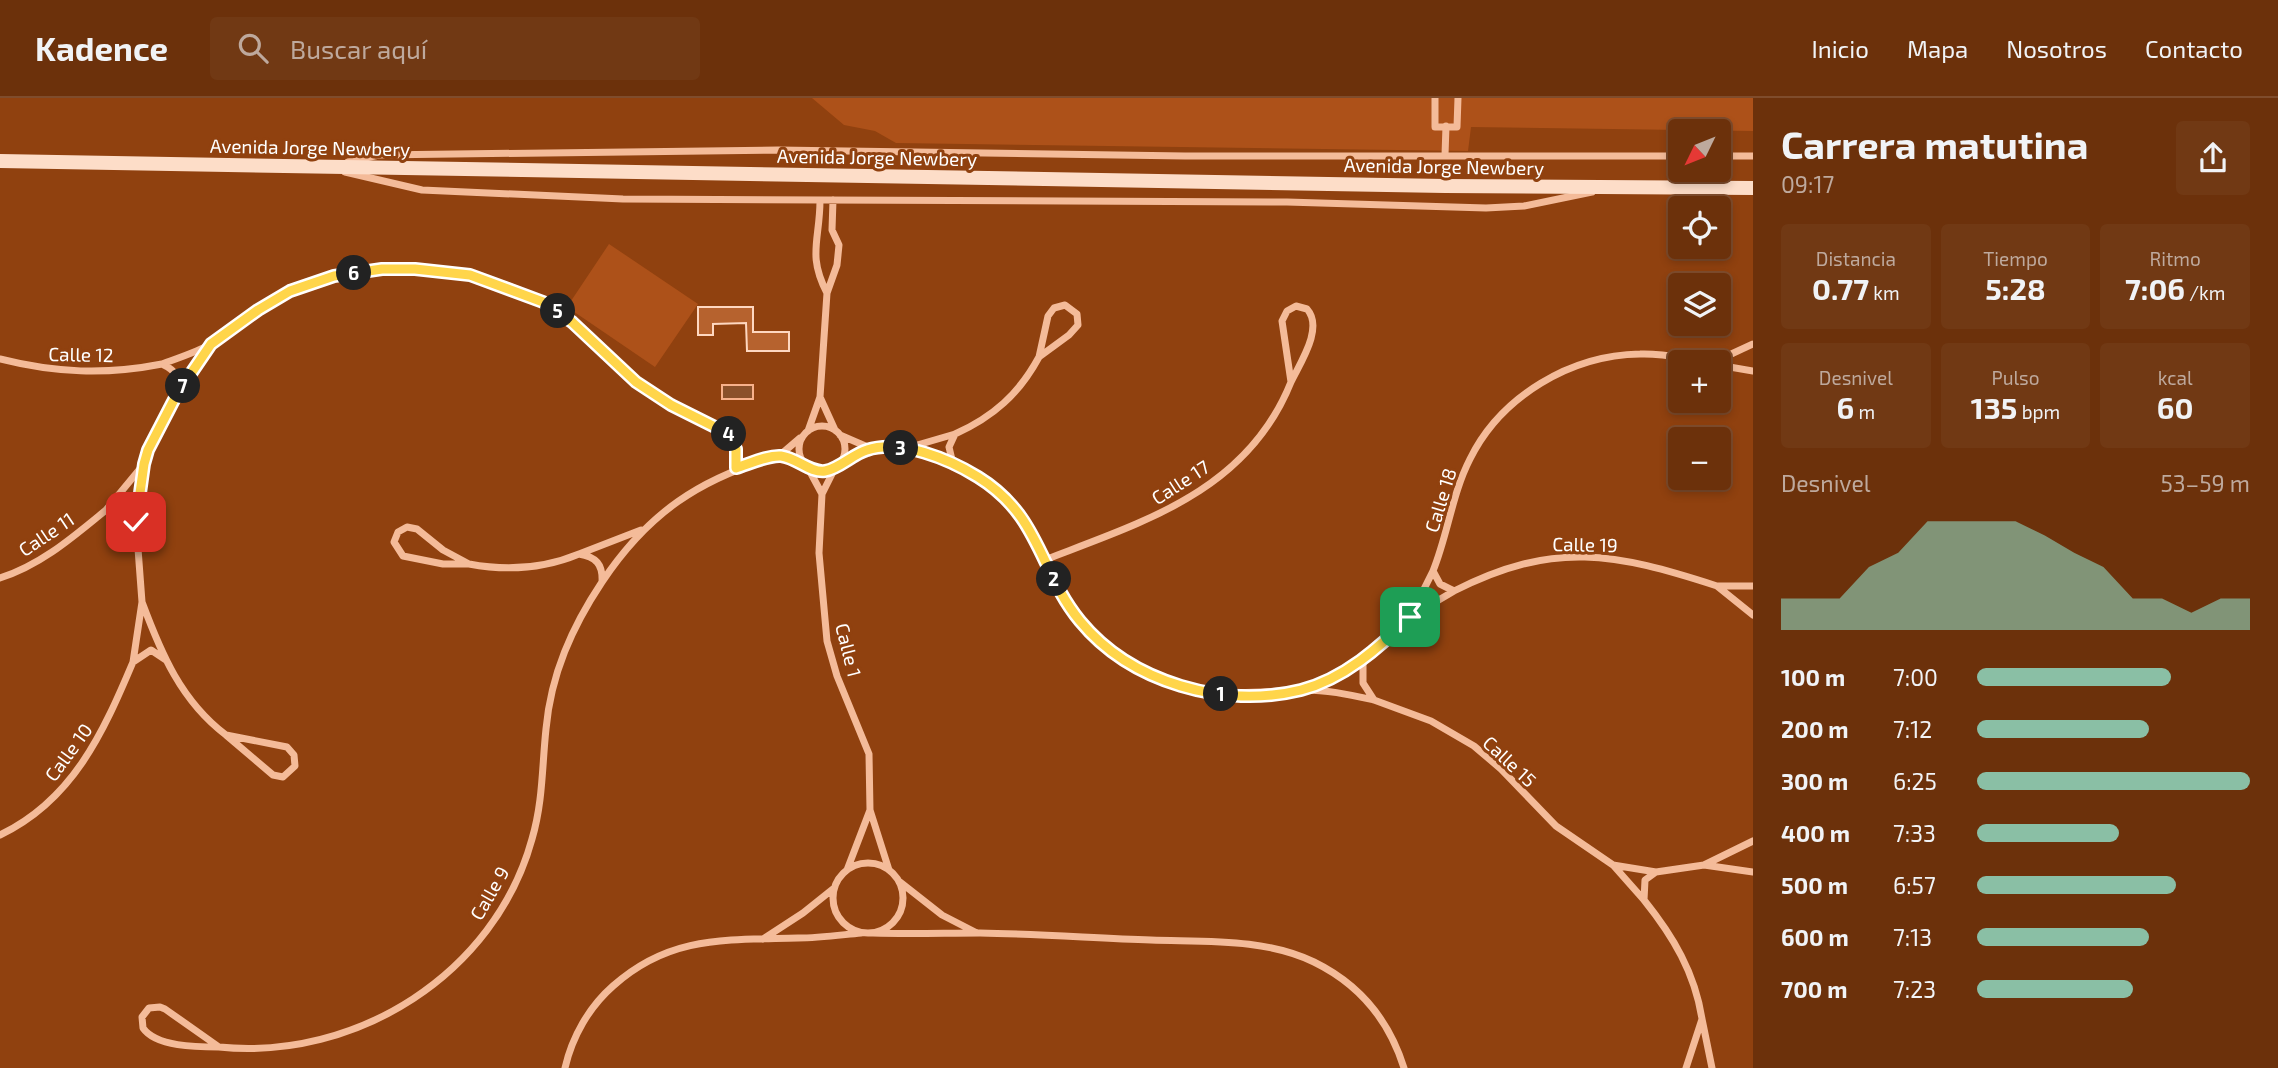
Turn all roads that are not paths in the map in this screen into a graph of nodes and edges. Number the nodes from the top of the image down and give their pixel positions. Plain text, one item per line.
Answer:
1 (1435, 98) edge
2 (1458, 98) edge
3 (1446, 126) junction
4 (1445, 155) junction
5 (1668, 156) edge
6 (1731, 156) edge
7 (1753, 156) edge
8 (0, 161) edge
9 (323, 167) junction
10 (1614, 188) junction
11 (1753, 188) edge
12 (1727, 189) junction
13 (1753, 196) edge
14 (820, 200) junction
15 (833, 200) junction
16 (820, 229) junction
17 (832, 230) junction
18 (827, 293) junction
19 (211, 344) junction
20 (1753, 344) edge
21 (1731, 354) edge
22 (1668, 356) edge
23 (1039, 357) junction
24 (0, 359) edge
25 (162, 364) junction
26 (1731, 367) edge
27 (1753, 371) edge
28 (1291, 382) junction
29 (177, 394) junction
30 (820, 397) junction
31 (838, 432) junction
32 (805, 433) junction
33 (955, 434) junction
34 (907, 448) junction
35 (870, 449) junction
36 (779, 456) junction
37 (144, 464) junction
38 (953, 464) junction
39 (806, 465) junction
40 (838, 465) junction
41 (736, 468) junction
42 (822, 494) junction
43 (106, 510) junction
44 (136, 522) junction
45 (640, 530) junction
46 (579, 554) junction
47 (1046, 559) junction
48 (469, 564) junction
49 (1433, 571) junction
50 (0, 578) edge
51 (601, 582) junction
52 (1717, 586) junction
53 (1753, 586) edge
54 (1454, 591) junction
55 (142, 602) junction
56 (1753, 615) edge
57 (1410, 617) junction
58 (166, 660) junction
59 (1363, 660) junction
60 (132, 662) junction
61 (1302, 690) junction
62 (1374, 700) junction
63 (226, 735) junction
64 (870, 810) junction
65 (0, 835) edge
66 (1753, 841) edge
67 (1613, 865) junction
68 (1704, 865) junction
69 (847, 870) junction
70 (890, 871) junction
71 (1656, 872) junction
72 (1753, 872) edge
73 (897, 880) junction
74 (834, 889) junction
75 (1644, 900) junction
76 (862, 933) junction
77 (873, 933) junction
78 (978, 933) junction
79 (762, 939) junction
80 (1702, 1019) junction
81 (219, 1047) junction
82 (565, 1068) edge
83 (1404, 1068) edge
84 (1686, 1068) edge
85 (1712, 1068) edge

1 - 3 street
2 - 3 street
3 - 4 street
4 - 5 street
4 - 9 street
6 - 7 street
8 - 9 main road, Avenida Jorge Newbery
9 - 10 main road, Avenida Jorge Newbery
9 - 14 street
10 - 12 main road, Avenida Jorge Newbery
10 - 15 street
11 - 12 main road, Avenida Jorge Newbery
12 - 13 street
14 - 15 street
14 - 16 street
15 - 17 street
16 - 17 street
16 - 18 street
17 - 18 street
18 - 30 street
19 - 25 street, Calle 12
19 - 29 street
19 - 41 street
20 - 21 street
22 - 49 street, Calle 18
23 - 23 street
23 - 33 street
24 - 25 street, Calle 12
25 - 29 street
26 - 27 street
28 - 28 street, Calle 17
28 - 47 street, Calle 17
29 - 37 street
30 - 31 street
30 - 32 street
31 - 32 street
31 - 35 street
31 - 40 street
32 - 36 street
32 - 39 street
33 - 34 street
33 - 38 street
34 - 35 street
34 - 38 street
35 - 40 street
36 - 39 street
36 - 41 street
37 - 43 street, Calle 11
37 - 44 street
38 - 47 street
39 - 40 street
39 - 42 street
40 - 42 street
41 - 45 street
42 - 64 street, Calle 1
43 - 44 street
43 - 50 street, Calle 11
44 - 55 street
45 - 46 street
45 - 51 street, Calle 9
46 - 48 street
46 - 51 street
47 - 61 street
48 - 48 street
49 - 54 street
49 - 57 street, Calle 18
51 - 81 street, Calle 9
52 - 53 street
52 - 54 street, Calle 19
52 - 56 street
54 - 57 street, Calle 19
55 - 58 street
55 - 60 street, Calle 10
57 - 59 street
58 - 60 street
58 - 63 street
59 - 61 street
59 - 62 street
60 - 65 street, Calle 10
61 - 62 street, Calle 15
62 - 67 street, Calle 15
63 - 63 street
64 - 69 street
64 - 70 street
66 - 68 street
67 - 71 street
67 - 75 street
68 - 71 street
68 - 72 street
69 - 70 street
69 - 74 street
70 - 73 street
71 - 75 street
73 - 77 street
73 - 78 street
74 - 76 street
74 - 79 street
75 - 80 street
76 - 77 street
76 - 79 street
77 - 78 street
78 - 83 street
79 - 82 street
80 - 84 street
80 - 85 street
81 - 81 street, Calle 9

